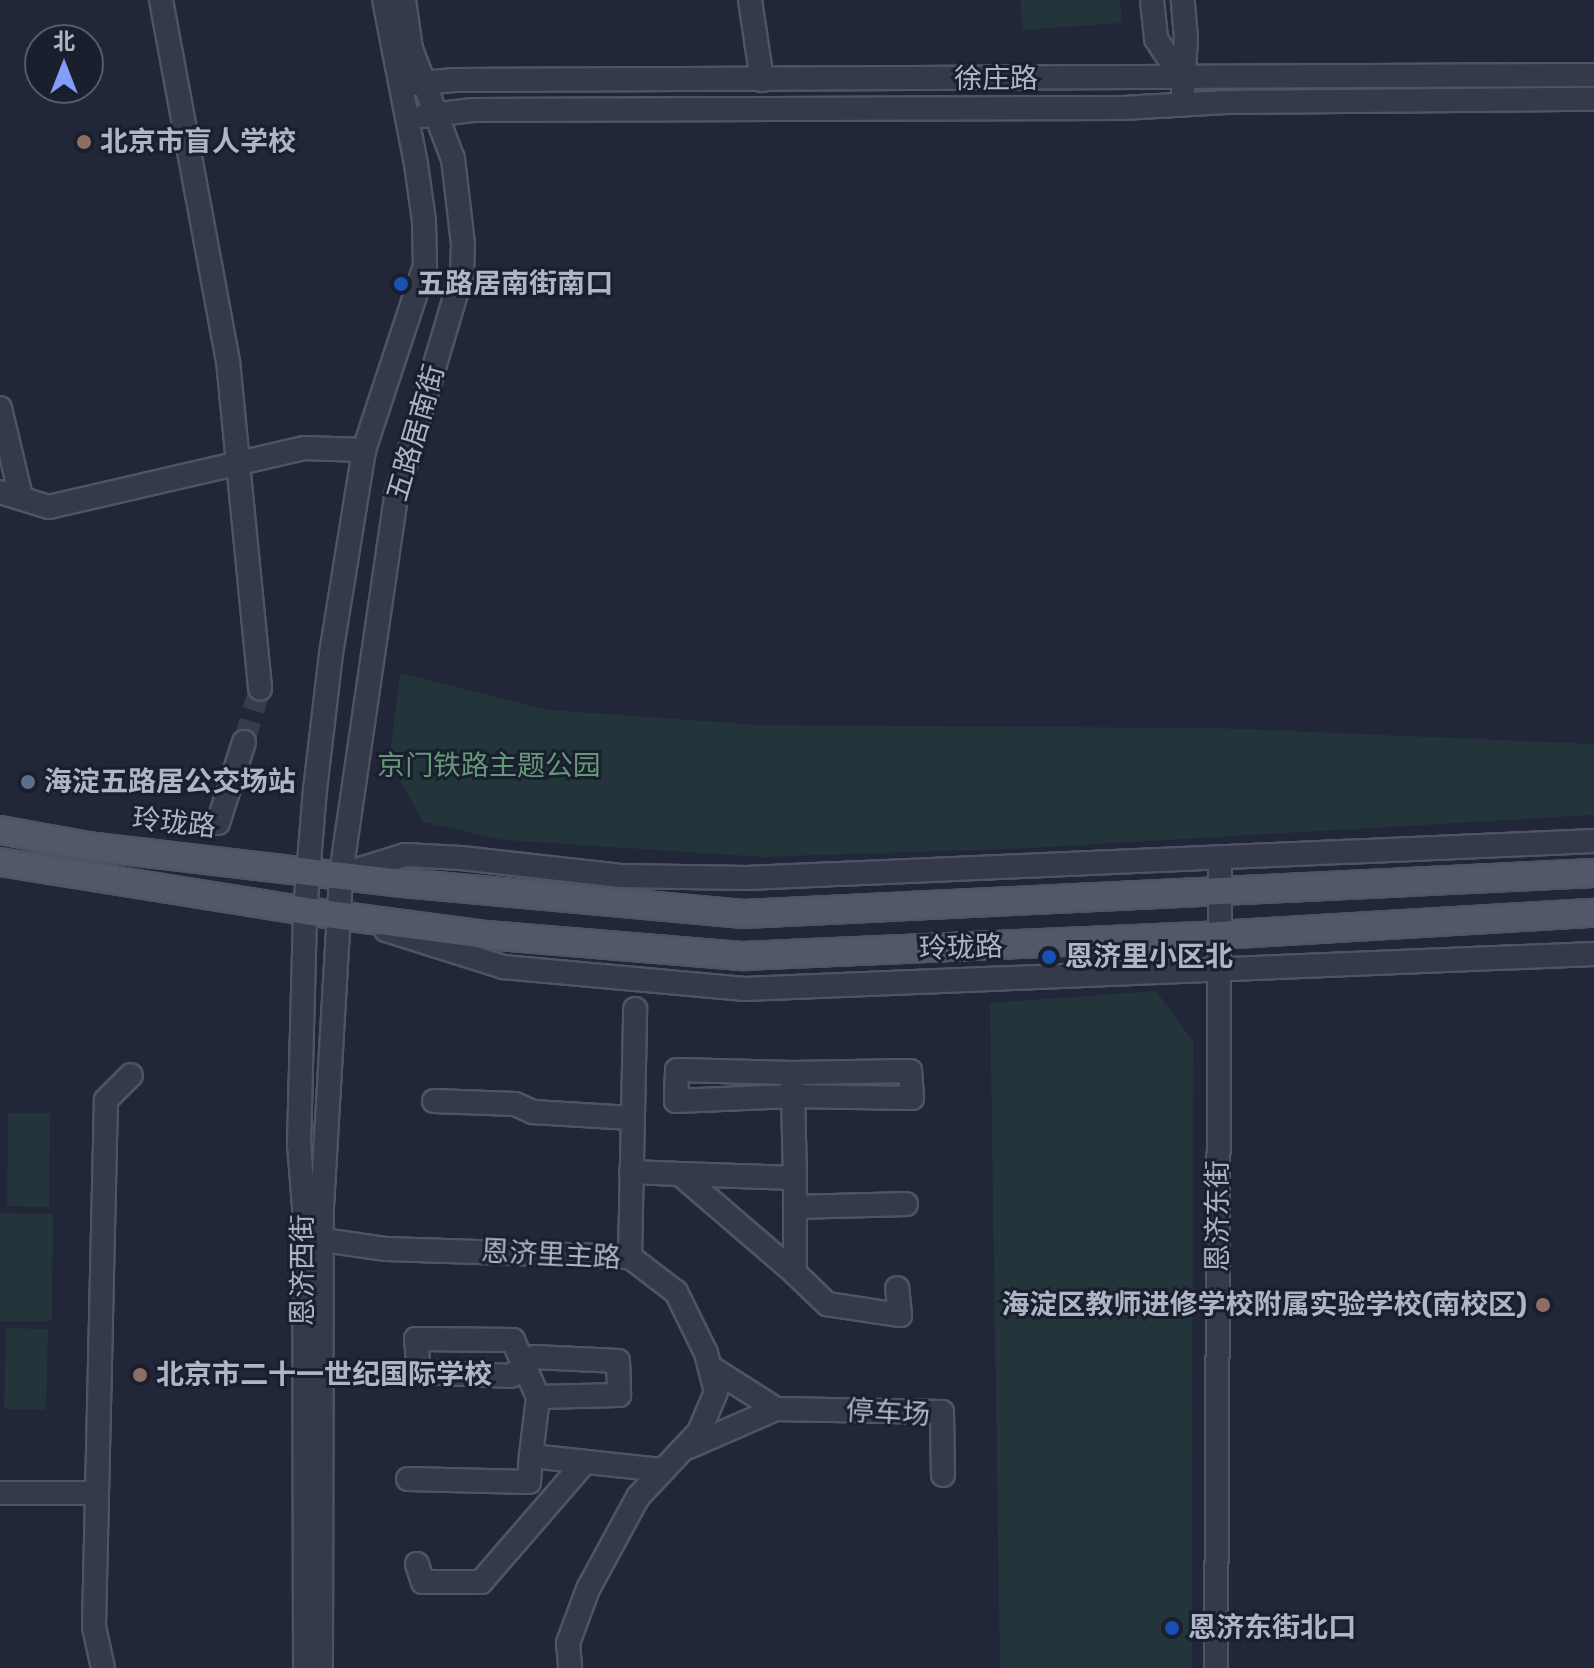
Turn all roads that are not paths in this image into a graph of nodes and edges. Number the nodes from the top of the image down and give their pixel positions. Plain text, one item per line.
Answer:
1 (161, 0) edge
2 (384, 0) edge
3 (404, 0) edge
4 (750, 0) edge
5 (1152, 0) edge
6 (1183, 0) edge
7 (1594, 75) edge
8 (1182, 78) junction
9 (762, 80) junction
10 (424, 83) junction
11 (399, 85) junction
12 (1594, 99) edge
13 (1183, 104) junction
14 (436, 114) junction
15 (406, 118) junction
16 (0, 408) edge
17 (364, 450) junction
18 (238, 461) junction
19 (10, 494) edge
20 (260, 688) tunnel mouth
21 (244, 742) tunnel mouth
22 (218, 823) dead end
23 (0, 830) edge
24 (1594, 841) edge
25 (1220, 860) junction
26 (0, 862) edge
27 (309, 872) junction
28 (1594, 873) edge
29 (341, 874) junction
30 (1219, 893) junction
31 (305, 911) junction
32 (1594, 913) edge
33 (339, 915) junction
34 (1219, 935) junction
35 (1594, 954) edge
36 (1219, 970) junction
37 (635, 1009) dead end
38 (792, 1073) junction
39 (131, 1075) dead end
40 (793, 1096) junction
41 (434, 1101) dead end
42 (631, 1118) junction
43 (631, 1172) junction
44 (680, 1174) junction
45 (795, 1178) junction
46 (906, 1204) dead end
47 (795, 1207) junction
48 (323, 1240) junction
49 (630, 1257) junction
50 (795, 1273) junction
51 (897, 1288) dead end
52 (710, 1367) junction
53 (538, 1397) junction
54 (776, 1409) junction
55 (681, 1451) junction
56 (531, 1456) junction
57 (585, 1462) junction
58 (663, 1470) junction
59 (943, 1475) dead end
60 (408, 1479) dead end
61 (0, 1493) edge
62 (97, 1493) junction
63 (417, 1564) dead end
64 (103, 1668) edge
65 (305, 1668) edge
66 (321, 1668) edge
67 (570, 1668) edge
68 (1216, 1668) edge

1 - 18 street
2 - 11 street, 五路居南街
3 - 10 street, 五路居南街
4 - 9 street
5 - 8 street
6 - 8 street
7 - 8 street, 徐庄路
8 - 9 street, 徐庄路
8 - 13 street
9 - 10 street, 徐庄路
10 - 11 street, 徐庄路
10 - 14 street, 五路居南街
11 - 15 street, 五路居南街
12 - 13 street, 徐庄路
13 - 14 street, 徐庄路
14 - 15 street, 徐庄路
14 - 29 street, 五路居南街
15 - 17 street, 五路居南街
16 - 19 street
17 - 18 street
17 - 27 street, 五路居南街
18 - 19 street
18 - 20 street
21 - 22 street
23 - 27 main road, 玲珑路
24 - 25 street, 玲珑路
25 - 29 street, 玲珑路
25 - 30 street, 恩济东街
26 - 31 main road, 玲珑路
27 - 29 main road, 玲珑路
27 - 31 street, 恩济西街
28 - 30 main road, 玲珑路
29 - 30 main road, 玲珑路
29 - 33 street, 恩济西街
30 - 34 street, 恩济东街
31 - 33 main road, 玲珑路
31 - 65 street, 恩济西街
32 - 34 main road, 玲珑路
33 - 34 main road, 玲珑路
33 - 36 street, 玲珑路
33 - 48 street, 恩济西街
34 - 36 street, 恩济东街
35 - 36 street, 玲珑路
36 - 68 street, 恩济东街
37 - 42 street
38 - 40 street
38 - 40 street
38 - 40 street
39 - 62 street
40 - 45 street
41 - 42 street
42 - 43 street
43 - 44 street
43 - 49 street
44 - 45 street
44 - 50 street
45 - 47 street
46 - 47 street
47 - 50 street
48 - 49 street, 恩济里主路
48 - 66 street, 恩济西街
49 - 52 street, 恩济里主路
50 - 51 street
52 - 54 street
52 - 55 street, 恩济里主路
53 - 53 street
53 - 56 street
54 - 55 street
54 - 59 street, 停车场
55 - 58 street, 恩济里主路
56 - 57 street
56 - 60 street
57 - 58 street
57 - 63 street
58 - 67 street, 恩济里主路
61 - 62 street
62 - 64 street

